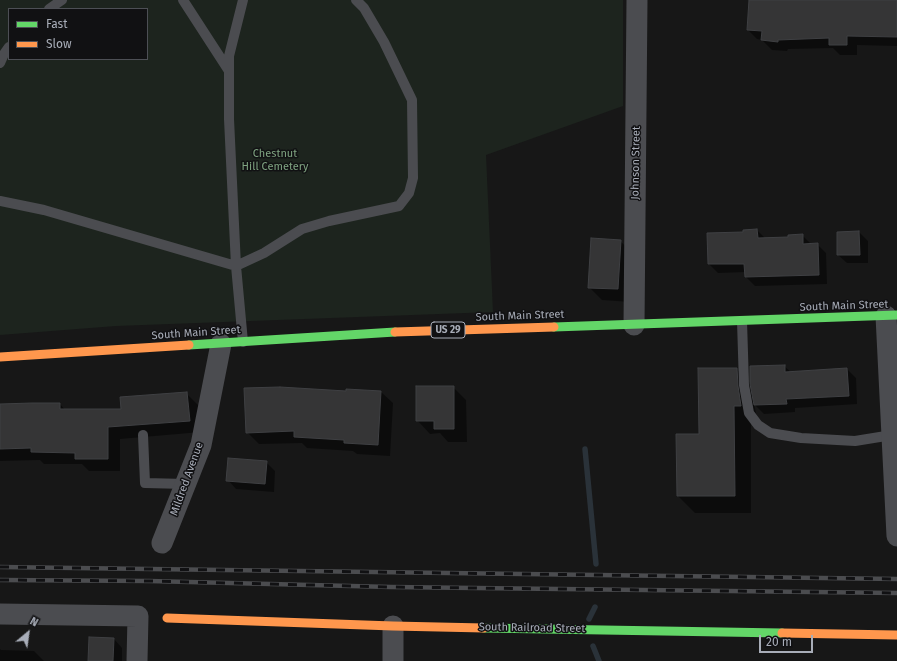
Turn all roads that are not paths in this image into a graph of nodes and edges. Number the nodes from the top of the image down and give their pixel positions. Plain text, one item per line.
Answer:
1 (62, 0) edge
2 (183, 0) edge
3 (243, 0) edge
4 (356, 0) edge
5 (637, 0) edge
6 (50, 8) edge
7 (8, 48) edge
8 (0, 63) edge
9 (229, 71) junction
10 (0, 202) edge
11 (236, 266) junction
12 (891, 316) edge
13 (742, 321) junction
14 (634, 325) junction
15 (243, 342) junction
16 (221, 344) junction
17 (0, 358) edge
18 (144, 435) dead end
19 (892, 435) junction
20 (186, 484) junction
21 (897, 536) edge
22 (162, 543) dead end
23 (0, 614) edge
24 (167, 618) dead end
25 (393, 626) junction
26 (897, 636) edge
27 (137, 661) edge
28 (393, 661) edge

1 - 6 lane
2 - 9 lane
3 - 9 lane
4 - 11 lane
5 - 14 street, Johnson Street
7 - 8 lane
9 - 11 lane
10 - 11 lane
11 - 15 lane
12 - 13 main road, South Main Street / US 29
12 - 19 street
13 - 14 main road, South Main Street / US 29
13 - 19 lane
14 - 15 main road, South Main Street / US 29
15 - 16 main road, South Main Street / US 29
16 - 17 main road, South Main Street / US 29
16 - 20 street, Mildred Avenue
18 - 20 lane
19 - 21 street
20 - 22 street, Mildred Avenue
23 - 27 street
24 - 25 main road, South Railroad Street
25 - 26 main road, South Railroad Street
25 - 28 street

